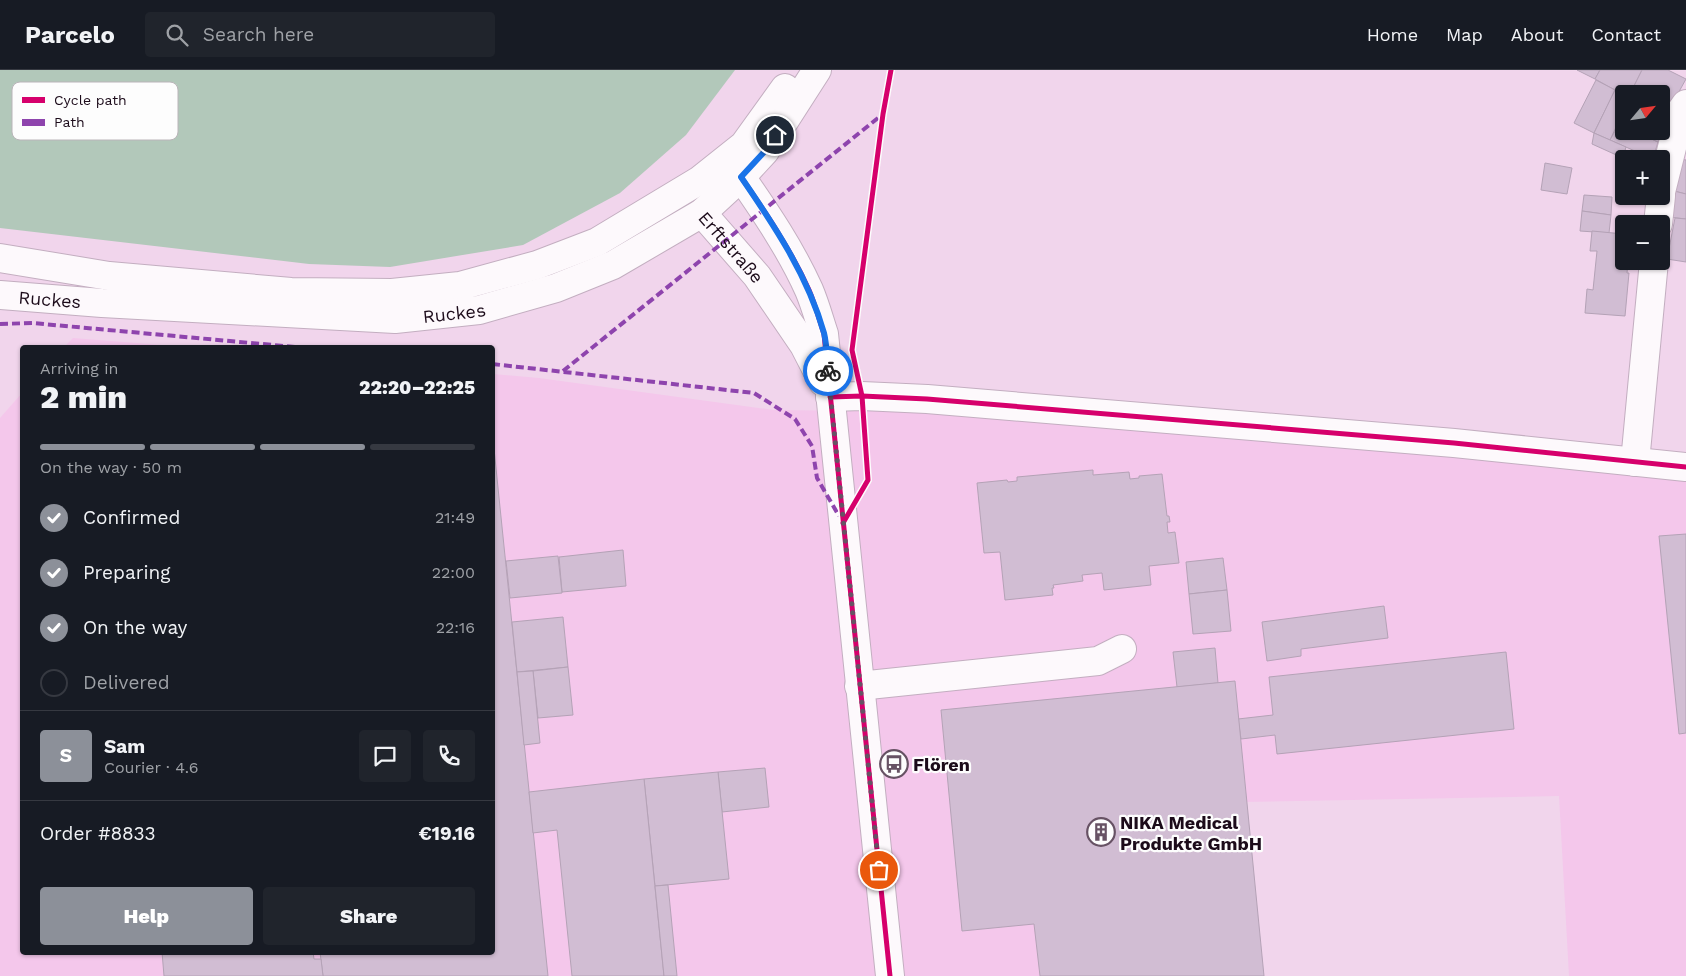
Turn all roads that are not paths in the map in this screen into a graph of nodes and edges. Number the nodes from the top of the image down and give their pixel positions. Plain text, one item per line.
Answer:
1 (797, 70) edge
2 (817, 70) edge
3 (1686, 104) edge
4 (1670, 157) edge
5 (741, 177) junction
6 (700, 180) junction
7 (702, 213) junction
8 (0, 258) edge
9 (1653, 270) edge
10 (0, 295) edge
11 (830, 397) junction
12 (1635, 462) junction
13 (1686, 467) edge
14 (1122, 649) dead end
15 (859, 686) junction
16 (890, 976) edge

1 - 6 street, Ruckes
2 - 5 street, Ruckes
3 - 4 street
5 - 6 street, Erftstraße
5 - 7 street, Ruckes
5 - 11 street, Erftstraße
6 - 7 street, Erftstraße
6 - 8 street, Ruckes
7 - 10 street, Ruckes
7 - 11 street, Erftstraße
9 - 12 street
11 - 12 street
11 - 15 street, Erftstraße
12 - 13 street
14 - 15 street
15 - 16 street, Erftstraße

